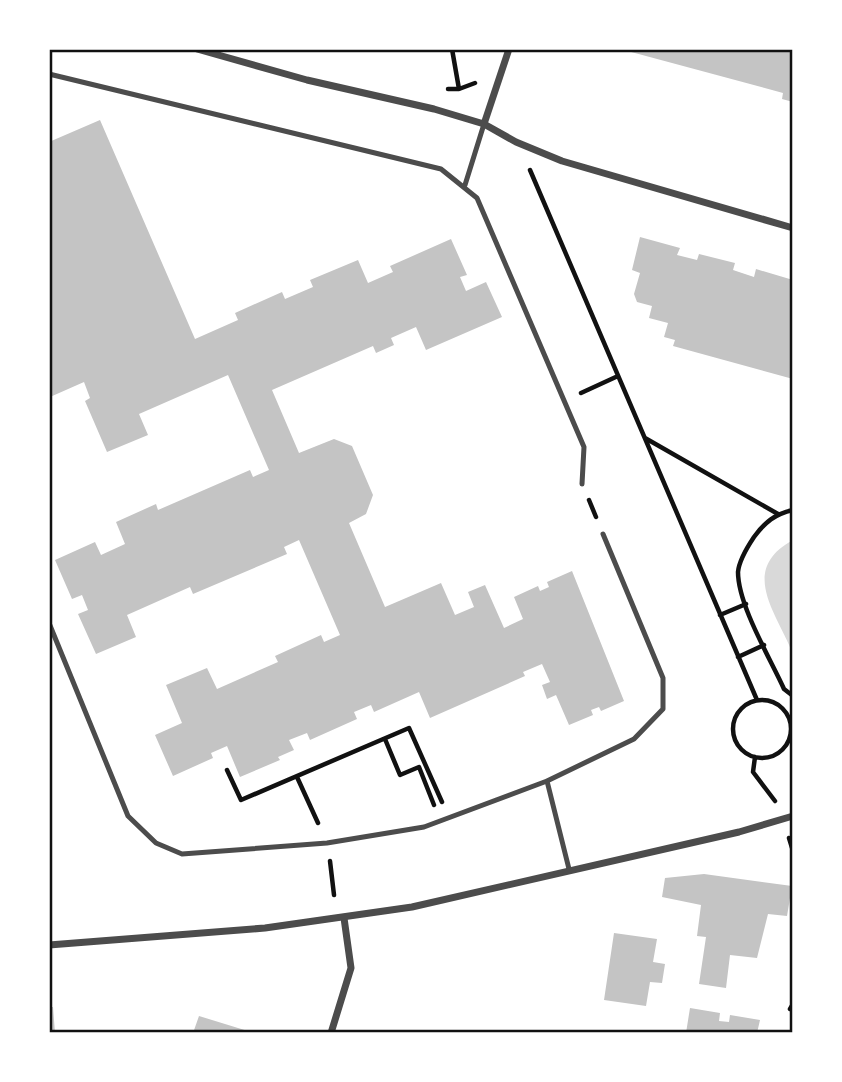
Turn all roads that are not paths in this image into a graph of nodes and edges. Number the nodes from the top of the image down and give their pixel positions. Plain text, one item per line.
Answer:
1 (197, 49) edge
2 (509, 49) edge
3 (49, 75) edge
4 (484, 124) junction
5 (465, 186) junction
6 (793, 228) edge
7 (582, 484) road end
8 (603, 534) road end
9 (49, 624) edge
10 (547, 781) junction
11 (793, 816) edge
12 (569, 869) junction
13 (344, 918) junction
14 (49, 945) edge
15 (331, 1033) edge

1 - 4 street
2 - 4 street
3 - 5 lane
4 - 5 lane
4 - 6 street
5 - 7 lane
8 - 10 lane
9 - 10 lane
10 - 12 lane
11 - 12 street
12 - 13 street
13 - 14 street
13 - 15 street

